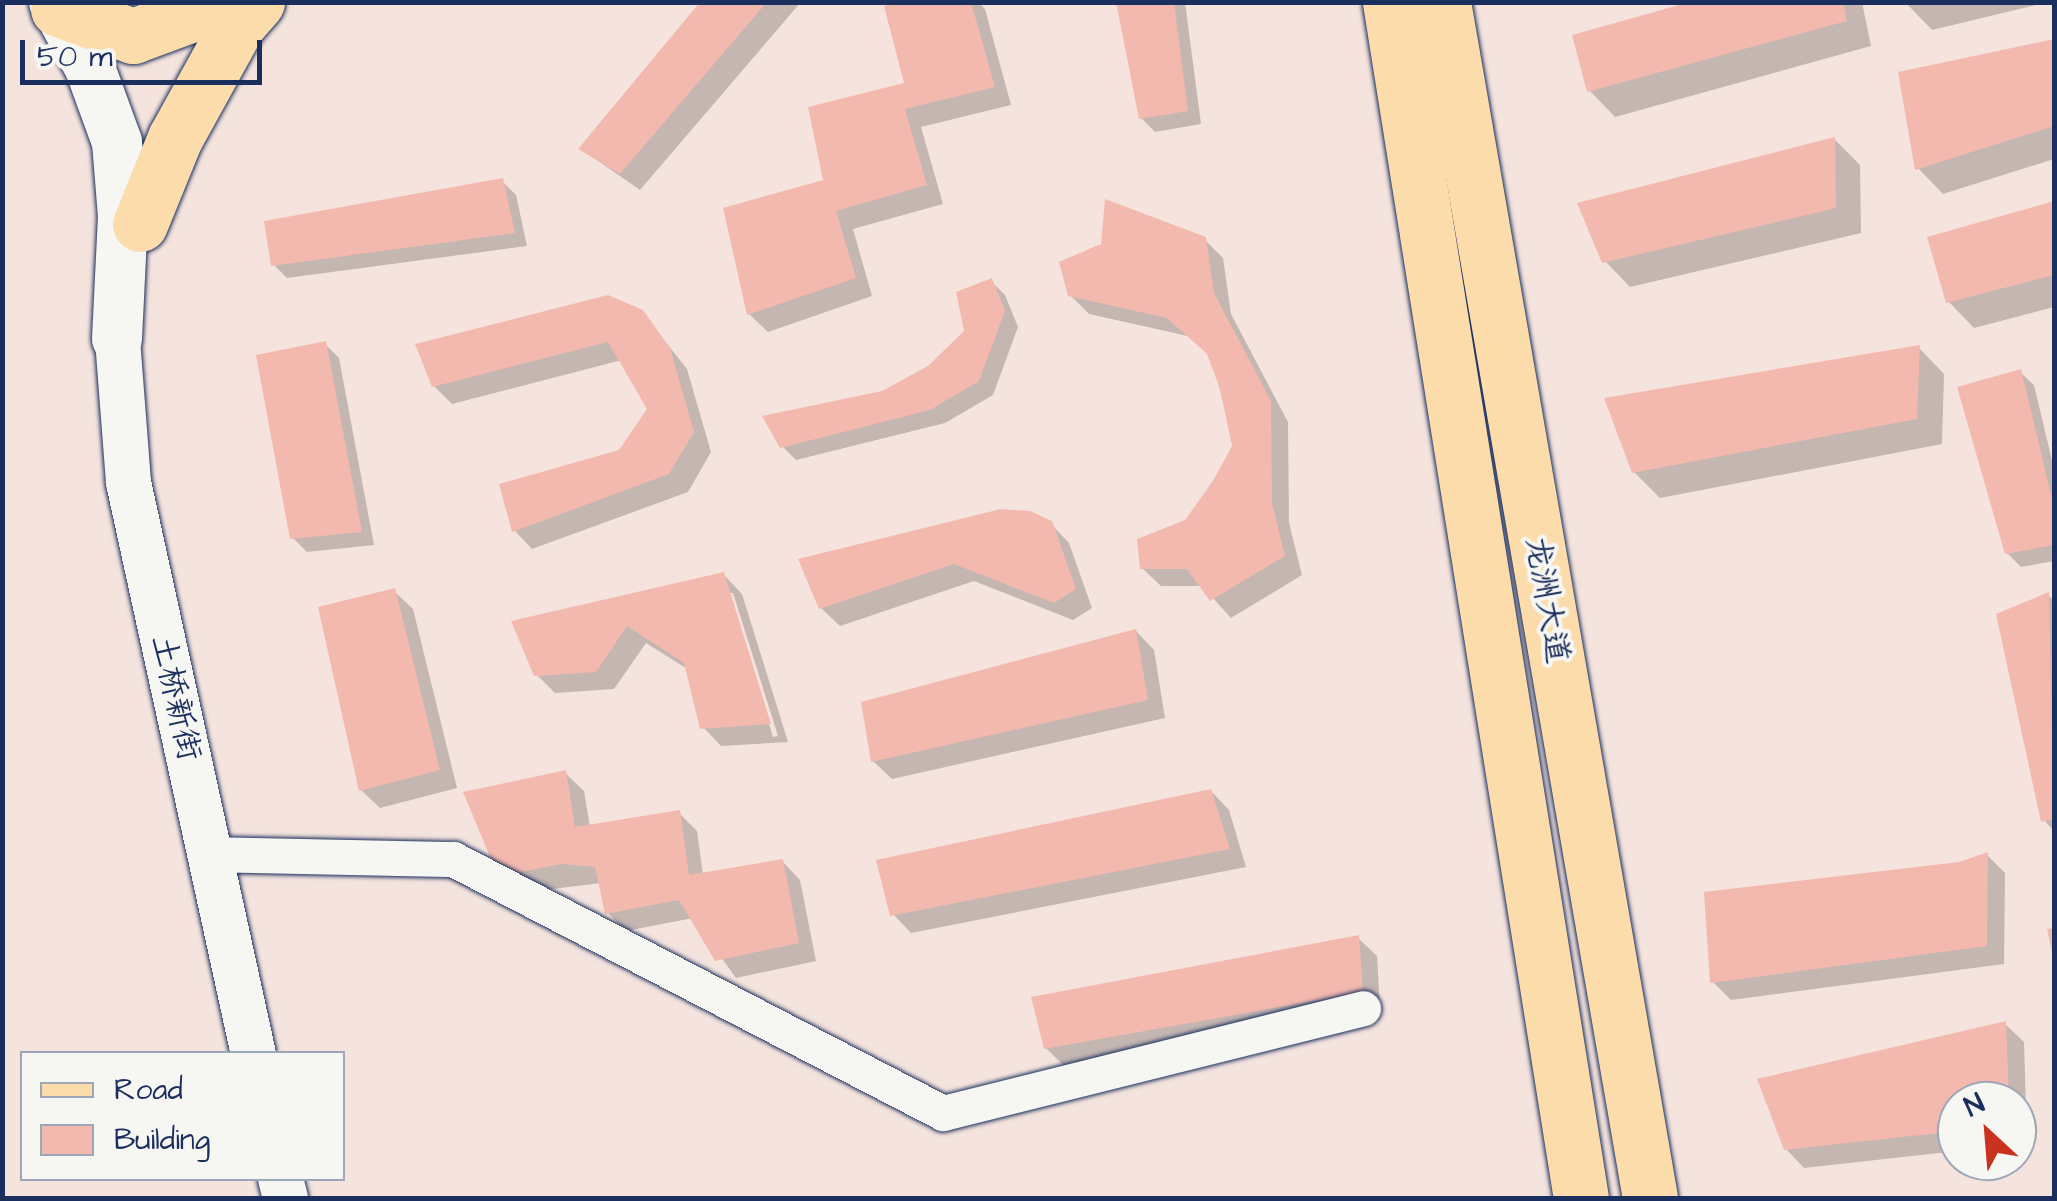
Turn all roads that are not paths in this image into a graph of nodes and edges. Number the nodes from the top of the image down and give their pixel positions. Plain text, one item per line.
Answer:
1 (154, 2) edge
2 (225, 2) edge
3 (257, 2) edge
4 (1374, 2) edge
5 (1390, 2) edge
6 (1443, 2) edge
7 (1459, 2) edge
8 (82, 9) edge
9 (1459, 96) junction
10 (1406, 102) junction
11 (143, 159) junction
12 (131, 220) junction
13 (118, 339) joint
14 (210, 854) junction
15 (1364, 1008) dead end
16 (252, 1051) edge
17 (1581, 1198) edge
18 (1650, 1198) edge

1 - 8 main road
2 - 8 main road
2 - 11 main road
3 - 12 main road
4 - 10 main road
5 - 10 main road, 龙洲大道
6 - 9 main road, 龙洲大道
7 - 9 main road
8 - 11 main road
8 - 12 main road, 土桥新街
9 - 18 main road, 龙洲大道
10 - 17 main road, 龙洲大道
11 - 12 main road
12 - 13 main road, 土桥新街
13 - 14 street, 土桥新街
14 - 15 street
14 - 16 street, 土桥新街

